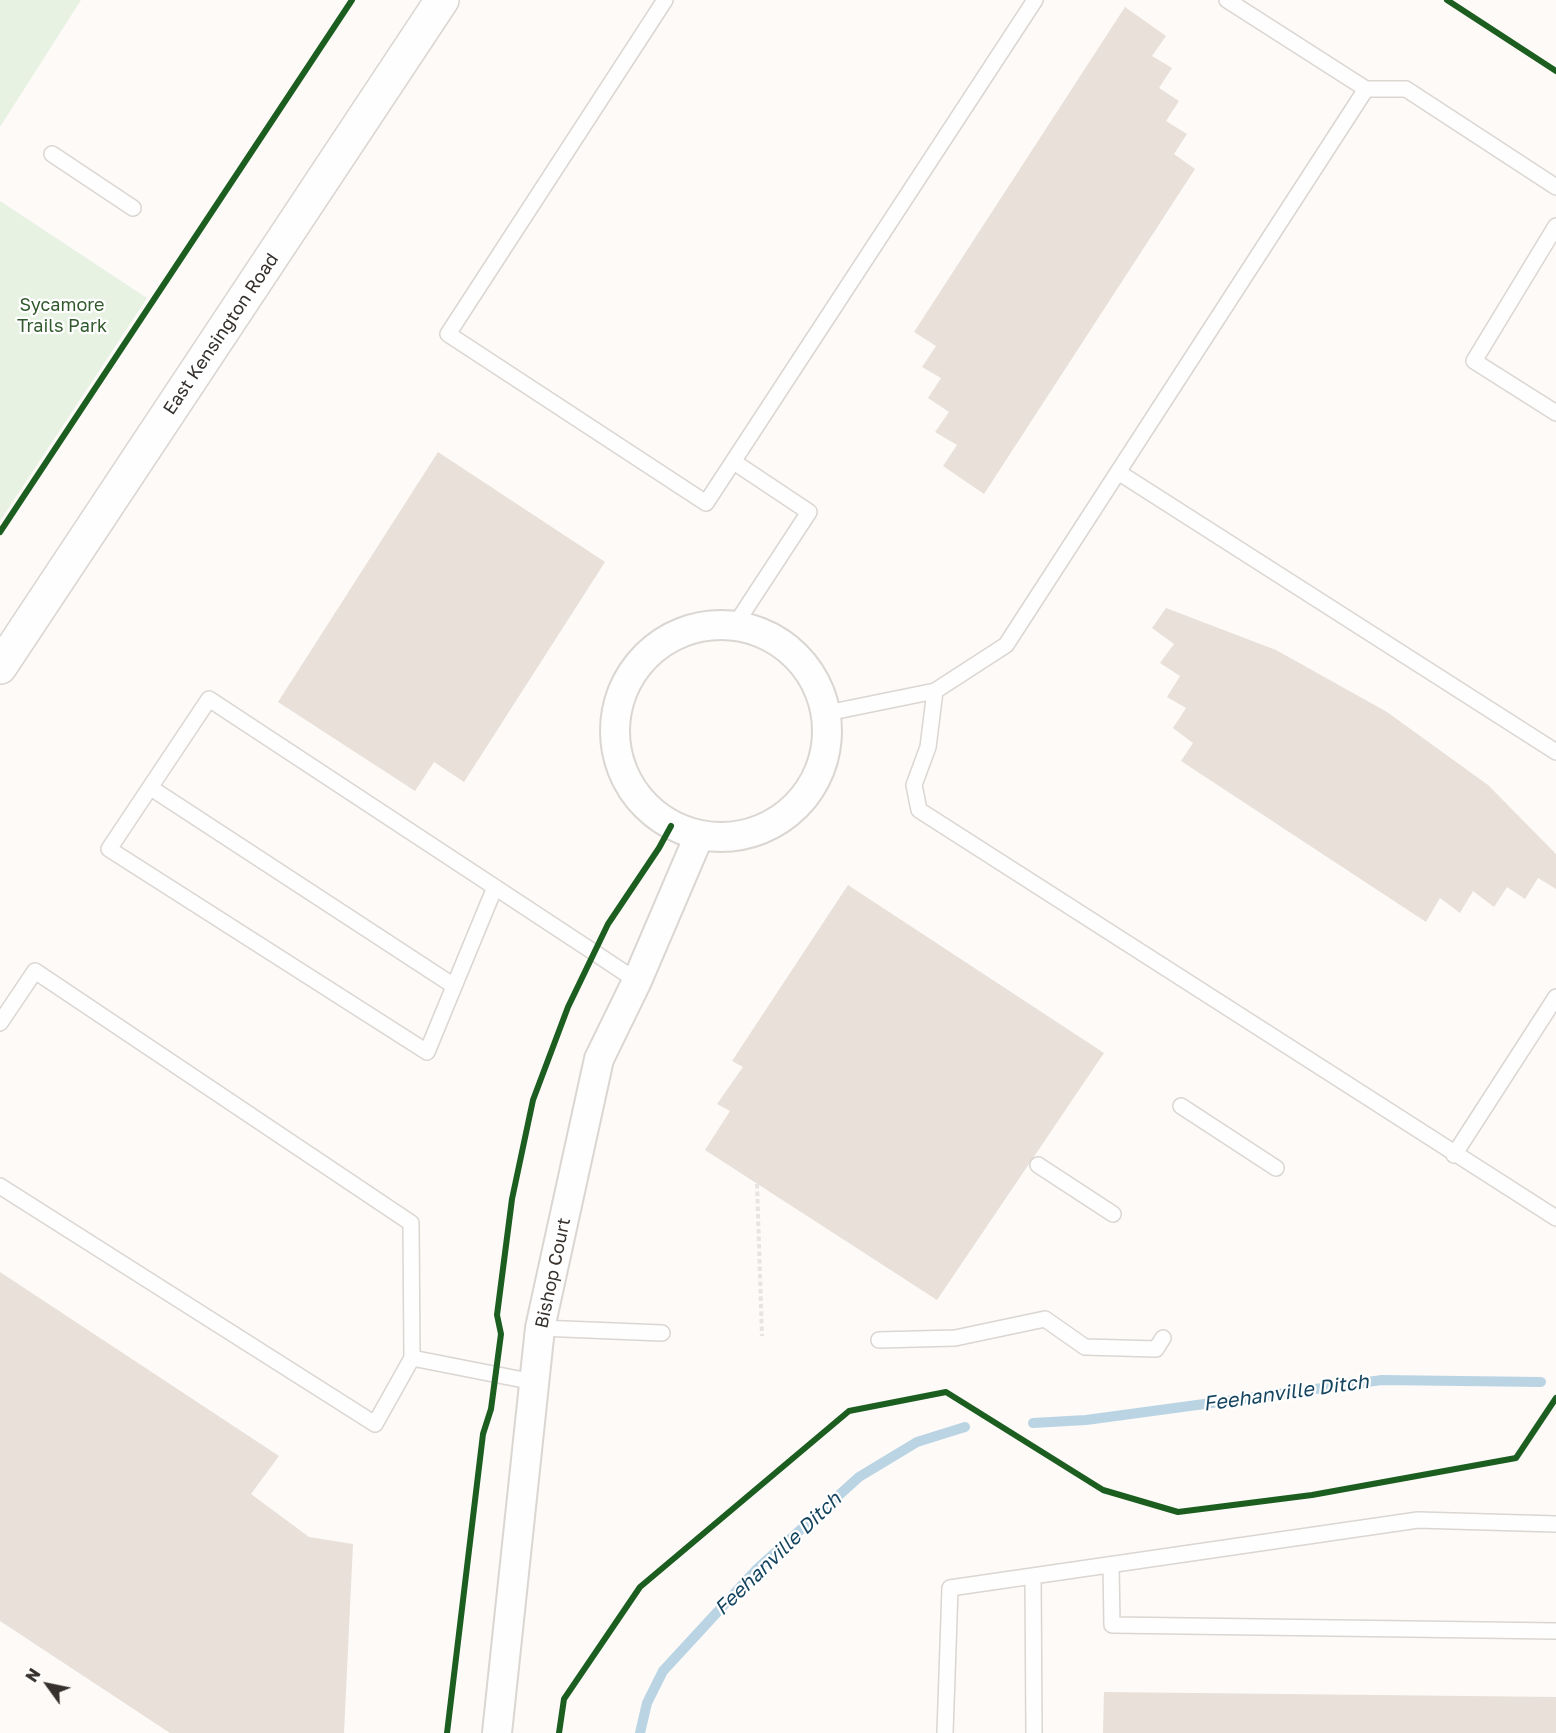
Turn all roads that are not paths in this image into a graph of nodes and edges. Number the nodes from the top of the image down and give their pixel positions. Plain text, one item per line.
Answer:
1 (442, 0) edge
2 (665, 0) edge
3 (1035, 0) edge
4 (1227, 0) edge
5 (1366, 89) junction
6 (52, 154) dead end
7 (1556, 188) edge
8 (133, 208) dead end
9 (1556, 226) edge
10 (1556, 413) edge
11 (734, 462) junction
12 (1118, 472) junction
13 (735, 625) junction
14 (0, 668) edge
15 (935, 691) junction
16 (827, 713) junction
17 (1556, 752) edge
18 (151, 788) junction
19 (699, 836) junction
20 (495, 887) junction
21 (637, 981) junction
22 (454, 986) junction
23 (1556, 997) edge
24 (0, 1023) edge
25 (1181, 1106) dead end
26 (1454, 1155) junction
27 (1038, 1165) dead end
28 (1276, 1168) dead end
29 (0, 1186) edge
30 (1113, 1214) dead end
31 (1556, 1218) edge
32 (540, 1328) junction
33 (662, 1333) dead end
34 (1163, 1338) dead end
35 (879, 1340) dead end
36 (412, 1358) junction
37 (534, 1382) junction
38 (1556, 1524) edge
39 (1111, 1565) junction
40 (1033, 1576) junction
41 (1556, 1631) edge
42 (497, 1733) edge
43 (945, 1733) edge
44 (1034, 1733) edge

1 - 14 main road, East Kensington Road
2 - 11 lane
3 - 11 lane
4 - 5 lane
5 - 7 lane
5 - 12 lane
6 - 8 lane
9 - 10 lane
11 - 13 lane
12 - 15 lane
12 - 17 lane
13 - 16 street
13 - 19 street
15 - 16 lane
15 - 26 lane
16 - 19 street
18 - 20 lane
18 - 22 lane
18 - 22 lane
19 - 21 street, Bishop Court
20 - 21 lane
20 - 22 lane
21 - 32 street, Bishop Court
23 - 26 lane
24 - 36 lane
25 - 28 lane
26 - 31 lane
27 - 30 lane
29 - 36 lane
32 - 33 lane
32 - 37 street, Bishop Court
34 - 35 lane
36 - 37 lane
37 - 42 street, Bishop Court
38 - 39 lane
39 - 40 lane
39 - 41 lane
40 - 43 lane
40 - 44 lane

